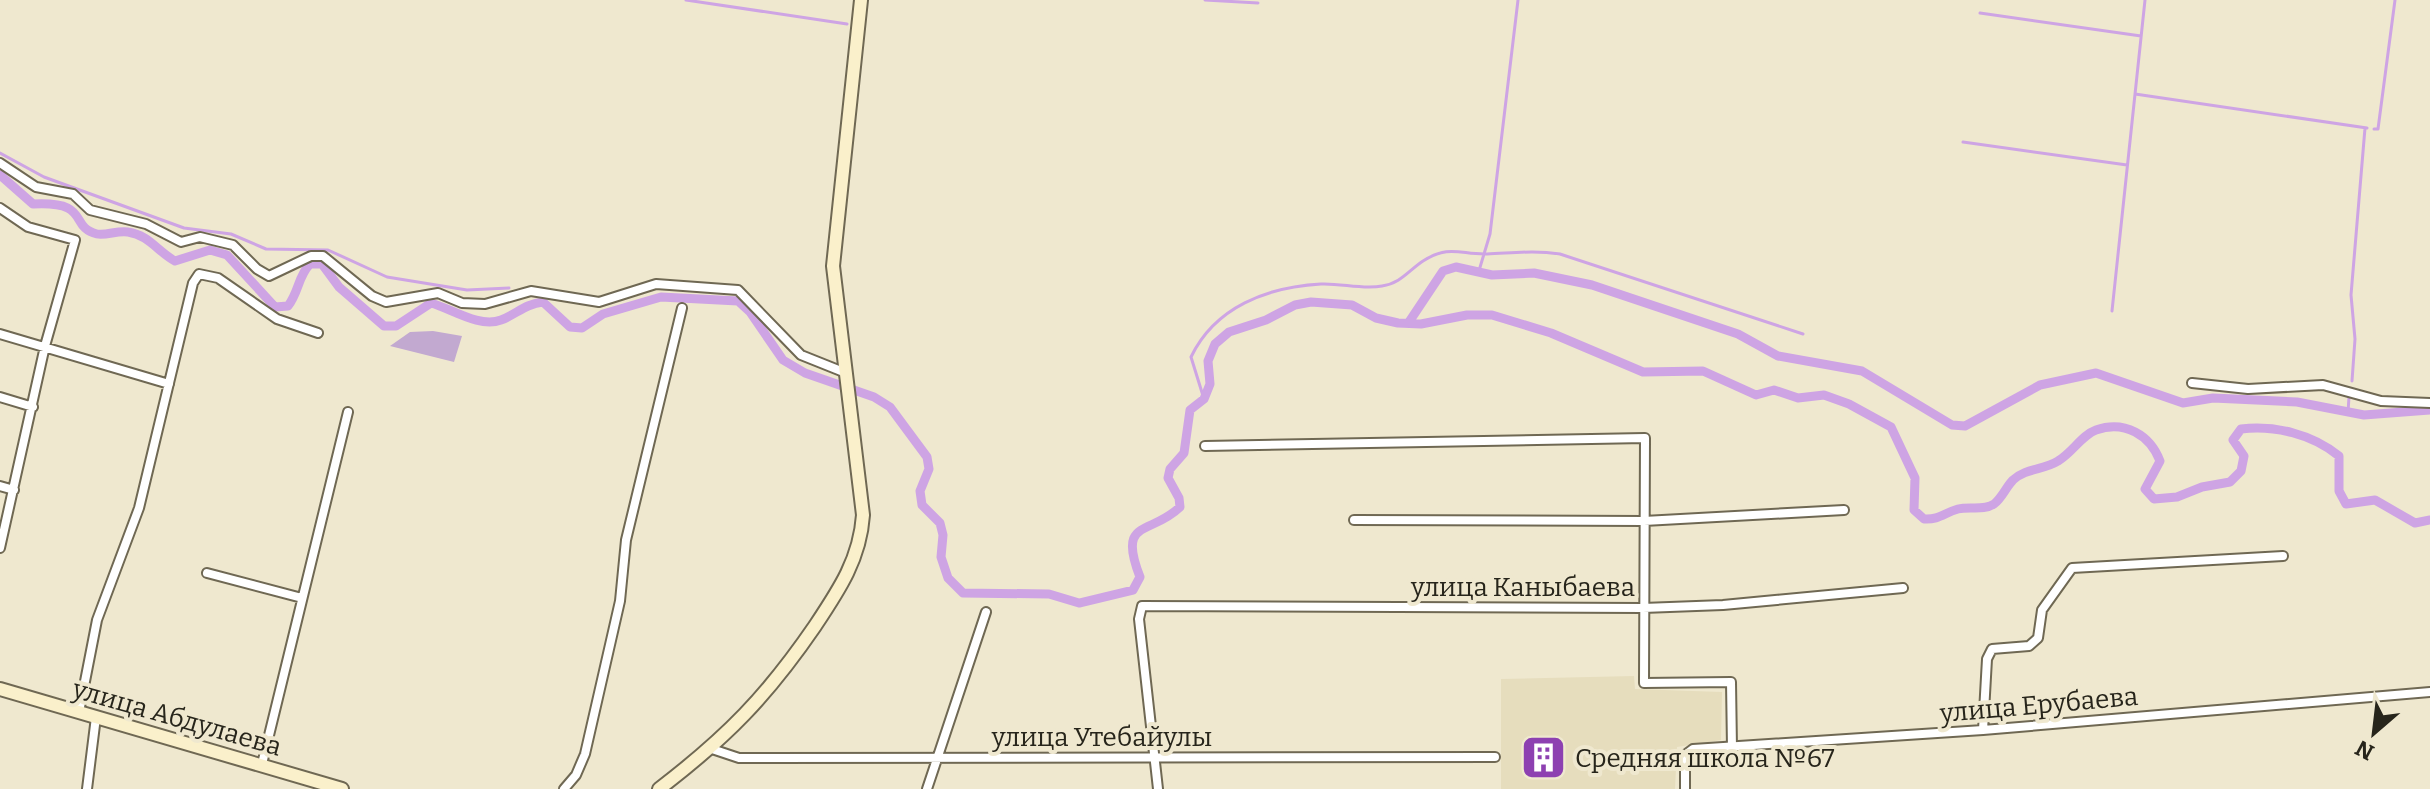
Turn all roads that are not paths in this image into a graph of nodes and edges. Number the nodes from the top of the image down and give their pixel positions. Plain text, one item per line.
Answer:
1 (861, 0) edge
2 (0, 163) edge
3 (0, 208) edge
4 (682, 308) dead end
5 (318, 333) dead end
6 (0, 334) edge
7 (45, 346) junction
8 (846, 383) junction
9 (2192, 383) dead end
10 (169, 384) junction
11 (0, 397) edge
12 (2430, 403) edge
13 (33, 407) junction
14 (348, 412) dead end
15 (1205, 446) dead end
16 (0, 486) edge
17 (14, 490) junction
18 (1844, 510) dead end
19 (1354, 520) dead end
20 (1644, 521) junction
21 (0, 548) edge
22 (2283, 556) dead end
23 (207, 573) dead end
24 (1903, 588) dead end
25 (302, 598) junction
26 (1643, 608) junction
27 (986, 612) dead end
28 (0, 689) edge
29 (2430, 692) edge
30 (79, 712) junction
31 (96, 717) junction
32 (1983, 730) junction
33 (1732, 748) junction
34 (712, 749) junction
35 (1155, 756) junction
36 (1495, 757) dead end
37 (937, 758) junction
38 (262, 764) junction
39 (87, 789) edge
40 (342, 789) edge
41 (564, 789) edge
42 (659, 789) edge
43 (927, 789) edge
44 (1158, 789) edge
45 (1685, 789) edge

1 - 8 main road
2 - 8 street
3 - 7 street
4 - 41 street
5 - 10 street
6 - 7 street
7 - 10 street
7 - 13 street
8 - 34 main road
9 - 12 street
10 - 30 street
11 - 13 street
13 - 17 street
14 - 25 street
15 - 20 street
16 - 17 street
17 - 21 street
18 - 20 street
19 - 20 street
20 - 26 street
22 - 32 street
23 - 25 street
24 - 26 street, улица Каныбаева
25 - 38 street
26 - 33 street
26 - 35 street, улица Каныбаева
27 - 37 street
28 - 30 main road, улица Абдулаева
29 - 32 street, улица Ерубаева
30 - 31 main road, улица Абдулаева
31 - 38 main road, улица Абдулаева
31 - 39 street
32 - 33 street, улица Ерубаева
33 - 45 street, улица Ерубаева
34 - 37 street, улица Утебайулы
34 - 42 main road
35 - 36 street, улица Утебайулы
35 - 37 street, улица Утебайулы
35 - 44 street
37 - 43 street
38 - 40 main road, улица Абдулаева

